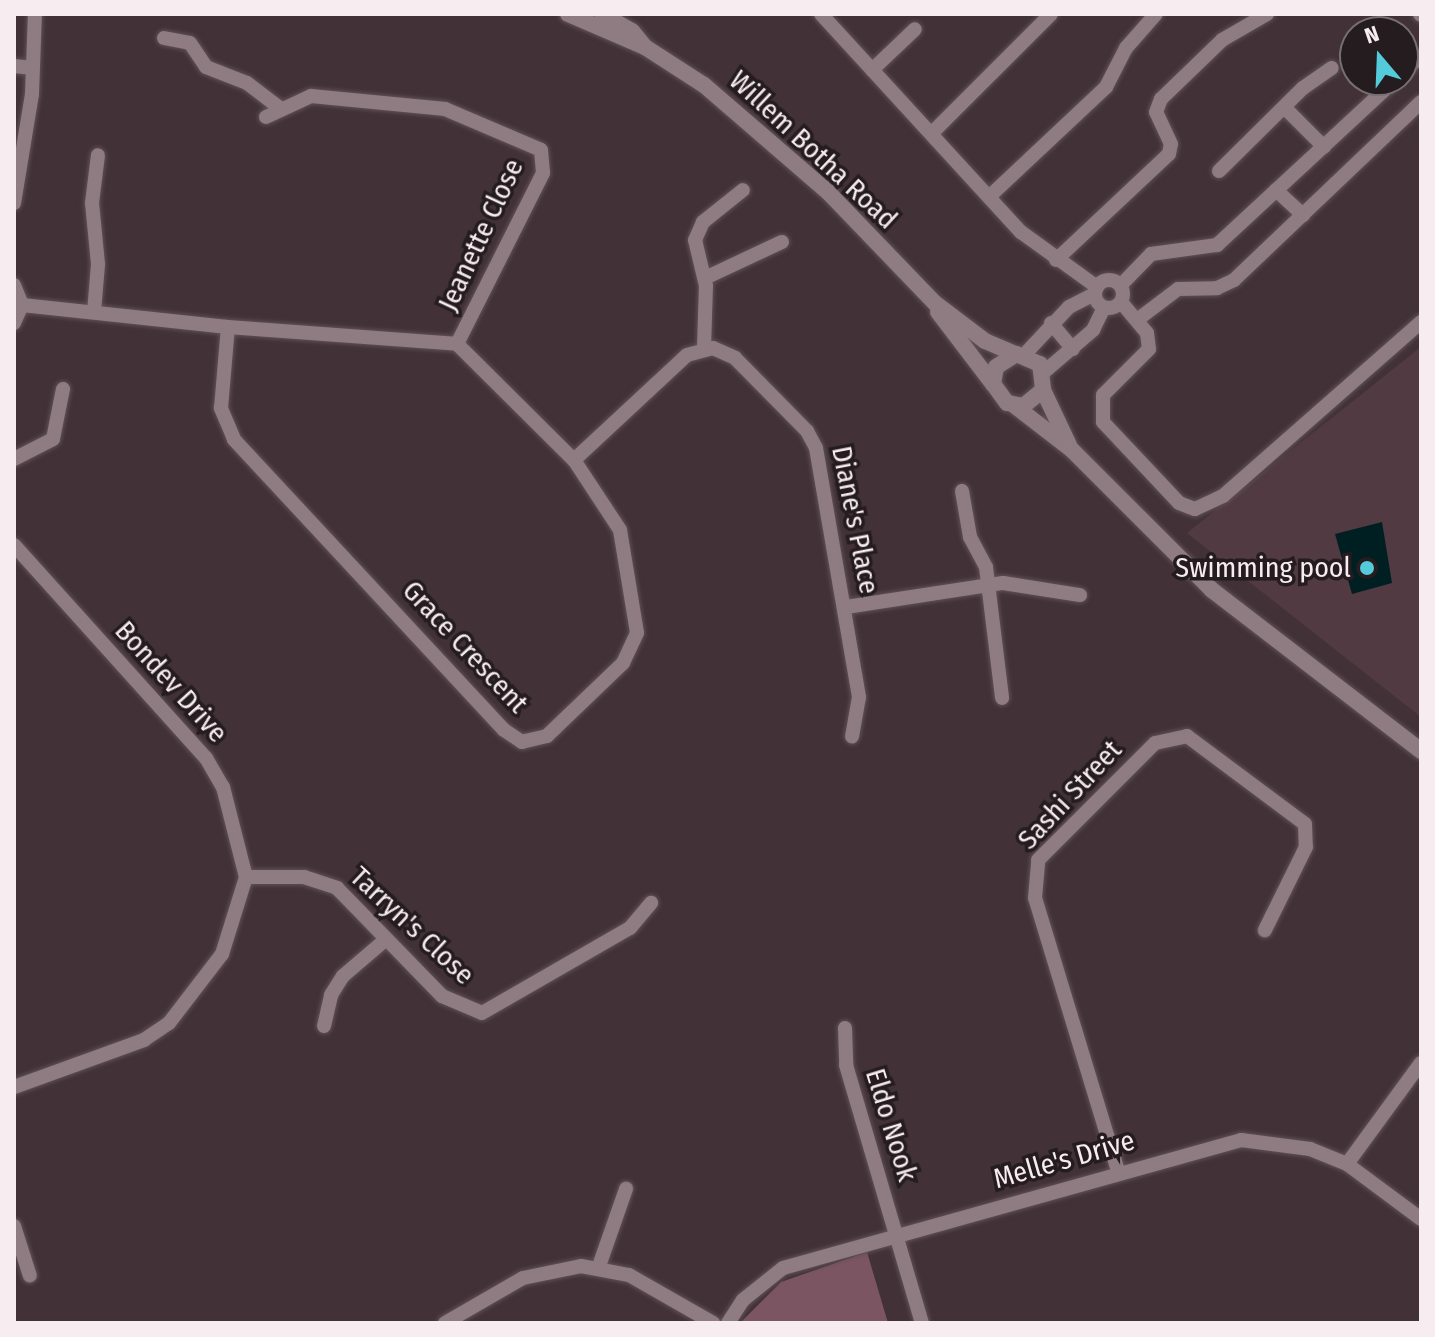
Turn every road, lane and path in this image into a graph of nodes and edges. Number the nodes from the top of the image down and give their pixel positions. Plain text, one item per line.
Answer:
1 (35, 14) edge
2 (568, 14) edge
3 (602, 14) edge
4 (821, 14) edge
5 (1051, 14) edge
6 (1156, 14) edge
7 (1267, 14) edge
8 (915, 29) dead end
9 (164, 38) dead end
10 (645, 47) junction
11 (14, 66) edge
12 (33, 68) junction
13 (1332, 68) dead end
14 (872, 70) junction
15 (1378, 96) edge
16 (1421, 102) edge
17 (1285, 108) junction
18 (281, 109) junction
19 (266, 117) dead end
20 (932, 133) junction
21 (1324, 147) junction
22 (98, 155) dead end
23 (1219, 171) dead end
24 (743, 190) dead end
25 (1276, 190) junction
26 (991, 195) junction
27 (14, 203) edge
28 (1303, 215) junction
29 (782, 242) dead end
30 (1056, 260) junction
31 (705, 278) junction
32 (14, 285) edge
33 (1121, 285) junction
34 (1096, 290) junction
35 (1121, 302) junction
36 (935, 303) junction
37 (22, 305) junction
38 (1104, 307) junction
39 (94, 312) junction
40 (1137, 320) junction
41 (1421, 322) edge
42 (14, 323) edge
43 (1051, 323) junction
44 (228, 327) junction
45 (457, 344) junction
46 (704, 348) junction
47 (1073, 349) junction
48 (1021, 354) junction
49 (1044, 372) junction
50 (993, 384) junction
51 (63, 389) dead end
52 (1043, 390) junction
53 (1015, 406) junction
54 (1072, 450) junction
55 (14, 459) edge
56 (574, 460) junction
57 (962, 491) dead end
58 (14, 545) edge
59 (996, 584) junction
60 (1080, 595) dead end
61 (846, 607) junction
62 (1002, 698) dead end
63 (852, 736) dead end
64 (1421, 751) edge
65 (246, 877) junction
66 (651, 903) dead end
67 (1265, 930) dead end
68 (385, 940) junction
69 (324, 1026) dead end
70 (845, 1028) dead end
71 (1421, 1063) edge
72 (14, 1087) edge
73 (1347, 1164) junction
74 (1118, 1171) junction
75 (626, 1189) dead end
76 (1421, 1219) edge
77 (14, 1226) edge
78 (897, 1235) junction
79 (599, 1266) junction
80 (30, 1276) dead end
81 (445, 1323) edge
82 (713, 1323) edge
83 (728, 1323) edge
84 (922, 1323) edge

1 - 12 street
2 - 10 street, Willem Botha Road
3 - 10 street, Willem Botha Road
4 - 14 street
5 - 20 street
6 - 26 street
7 - 30 street
8 - 14 street
9 - 18 street
10 - 36 street, Willem Botha Road
11 - 12 street
12 - 27 street
13 - 17 street
14 - 20 street
15 - 21 street
16 - 28 street
17 - 21 street
17 - 23 street
18 - 19 street, Jeanette Close
18 - 45 street, Jeanette Close
20 - 26 street
21 - 25 street
22 - 39 street
24 - 31 street
25 - 28 street
25 - 33 street
26 - 30 street
28 - 40 street
29 - 31 street
30 - 34 street
31 - 46 street
32 - 37 street
33 - 34 street
33 - 35 street
34 - 38 street
34 - 43 street
35 - 38 street
35 - 40 street
36 - 48 street, Willem Botha Road
36 - 50 street, Willem Botha Road
37 - 39 street
37 - 42 street
38 - 47 street
39 - 44 street
40 - 41 street
43 - 47 street
43 - 48 street
44 - 45 street
44 - 56 street, Grace Crescent
45 - 56 street, Grace Crescent
46 - 56 street
46 - 61 street, Diane's Place
47 - 49 street
48 - 49 street
48 - 50 street
49 - 52 street
50 - 53 street
51 - 55 street
52 - 53 street
52 - 54 street
53 - 54 street
54 - 64 street
57 - 59 street
58 - 65 street, Bondev Drive
59 - 60 street
59 - 61 street
59 - 62 street
61 - 63 street, Diane's Place
65 - 68 street, Tarryn's Close
65 - 72 street
66 - 68 street, Tarryn's Close
67 - 74 street, Sashi Street
68 - 69 street
70 - 78 street, Eldo Nook
71 - 73 street
73 - 74 street, Melle's Drive
73 - 76 street, Melle's Drive
74 - 78 street, Melle's Drive
75 - 79 street
77 - 80 street
78 - 83 street, Melle's Drive
78 - 84 street, Eldo Nook
79 - 81 street
79 - 82 street

